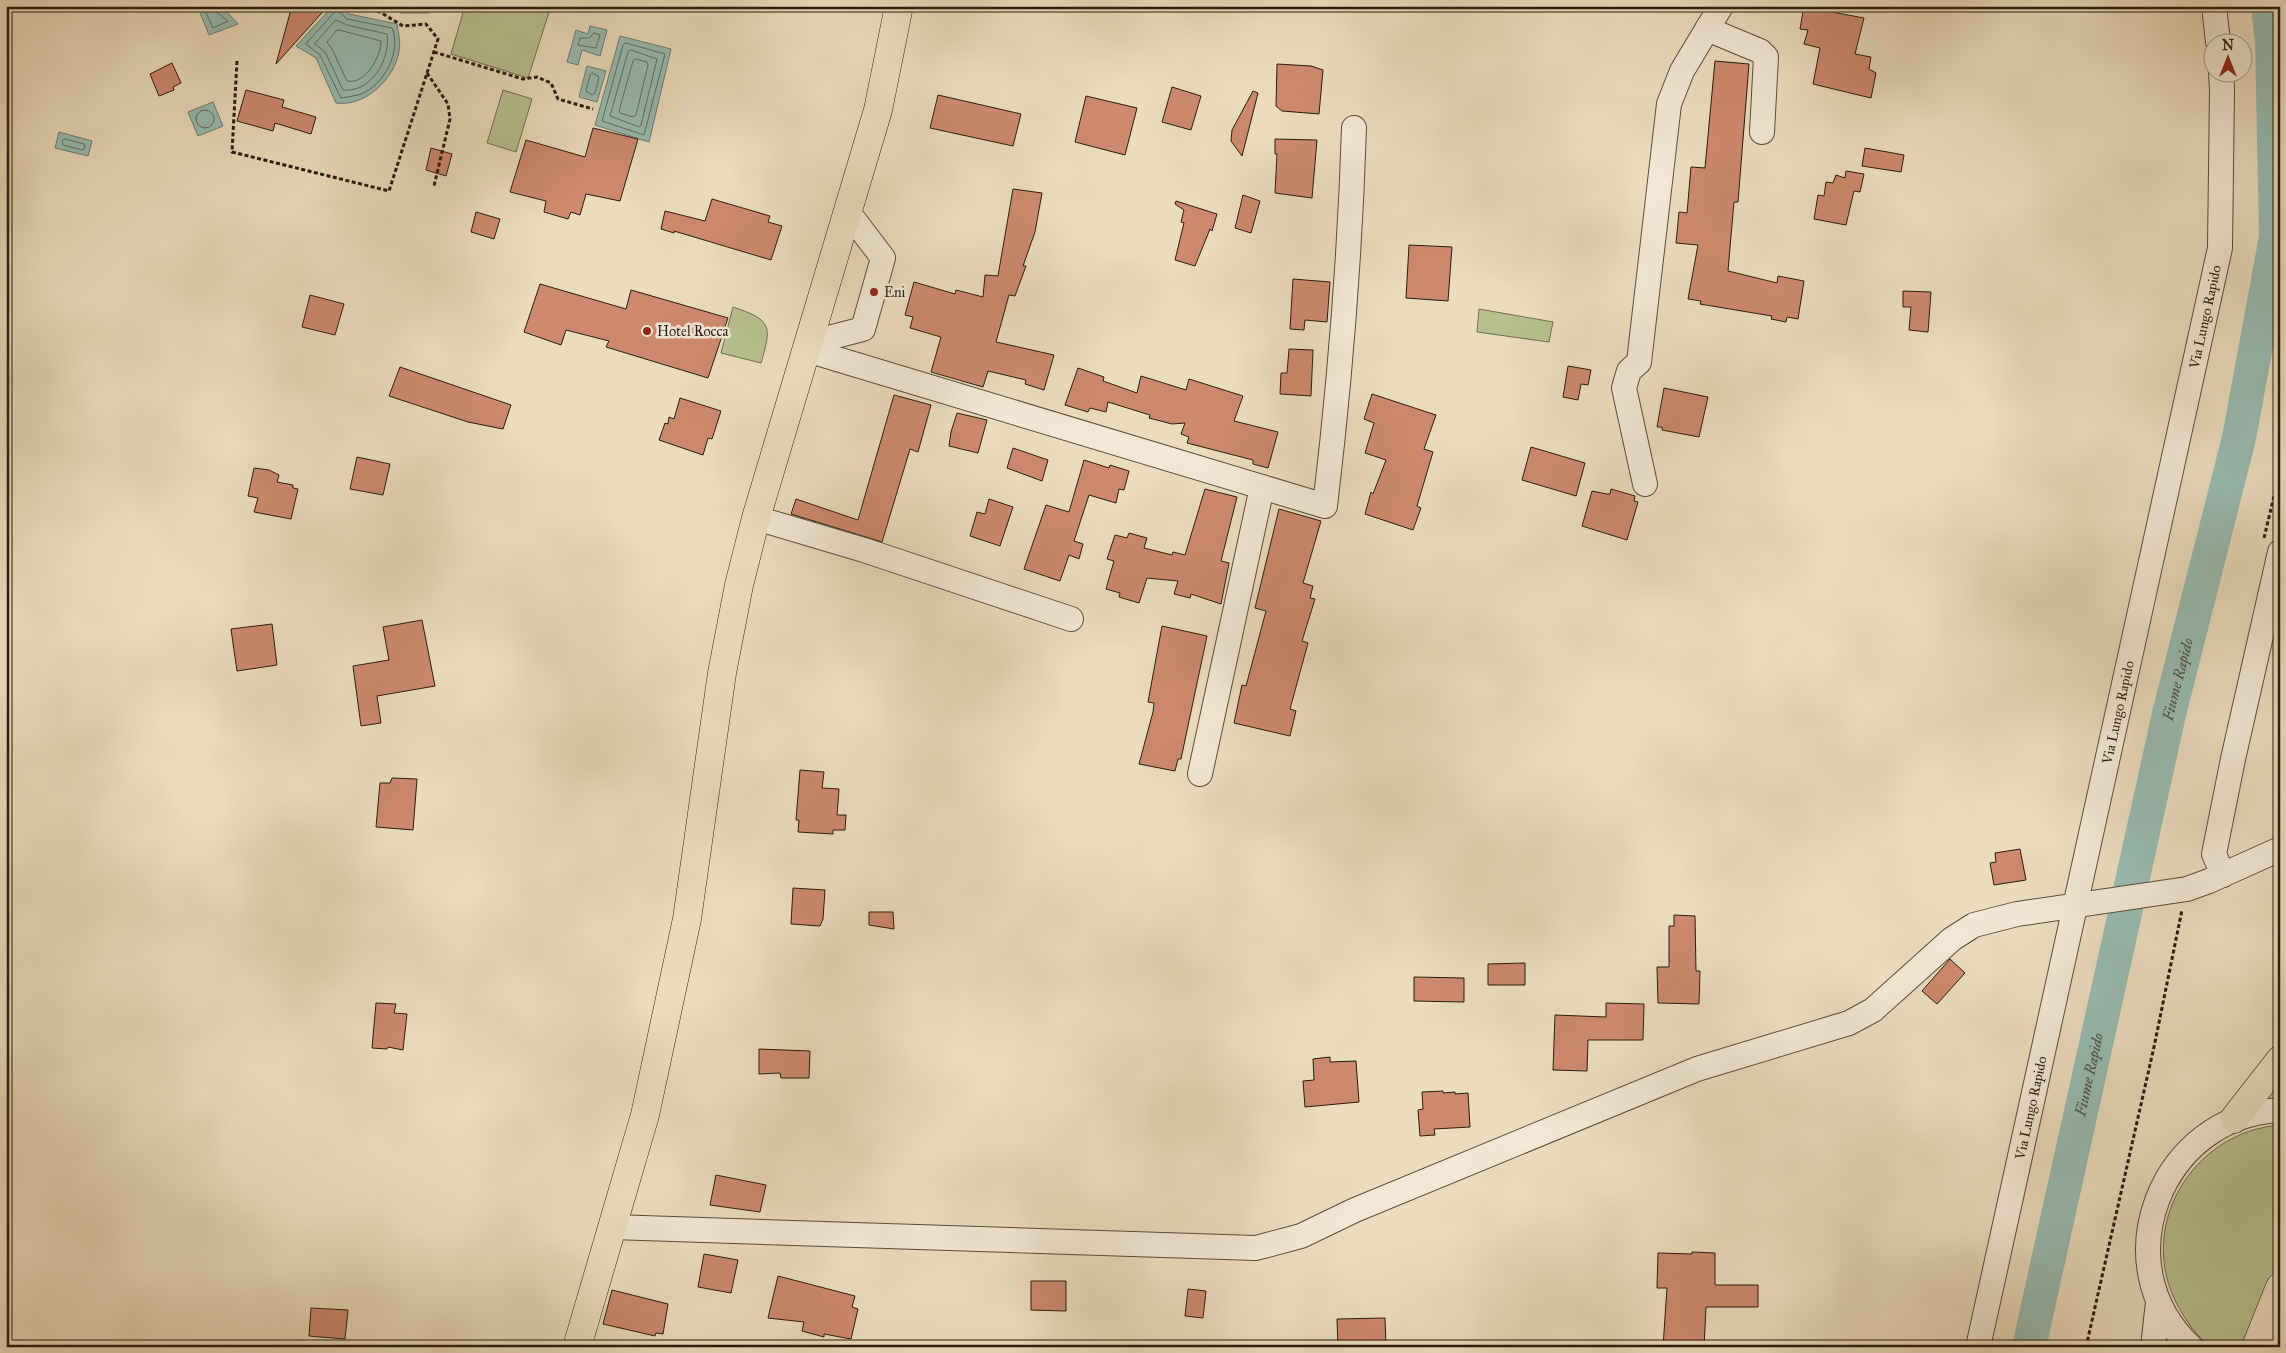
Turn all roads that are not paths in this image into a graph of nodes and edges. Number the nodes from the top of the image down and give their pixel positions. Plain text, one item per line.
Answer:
1 (899, 6) edge
2 (1721, 6) edge
3 (2214, 6) edge
4 (1707, 29) junction
5 (2217, 32) edge
6 (2222, 82) edge
7 (1354, 128) dead end
8 (1762, 132) dead end
9 (848, 212) junction
10 (808, 347) junction
11 (1645, 484) dead end
12 (1262, 487) junction
13 (756, 518) junction
14 (2280, 552) edge
15 (1071, 619) dead end
16 (1200, 774) dead end
17 (2280, 849) edge
18 (2223, 875) junction
19 (2086, 904) junction
20 (2280, 1060) edge
21 (2280, 1110) edge
22 (2234, 1119) junction
23 (612, 1227) junction
24 (2280, 1286) edge
25 (2158, 1302) junction
26 (577, 1347) edge
27 (1978, 1347) edge
28 (2153, 1347) edge
29 (2191, 1347) edge
30 (2256, 1347) edge

1 - 9 main road
2 - 4 street
3 - 5 street
4 - 8 street
4 - 11 street
6 - 19 street, Via Lungo Rapido
7 - 12 street
9 - 10 main road
9 - 10 street
10 - 12 street
10 - 13 main road
12 - 16 street
13 - 15 street
13 - 23 main road
14 - 18 street
17 - 18 street
18 - 19 street
19 - 23 street
19 - 27 street, Via Lungo Rapido
20 - 22 main road
21 - 22 street
22 - 25 street
23 - 26 main road
24 - 30 main road
25 - 28 street
25 - 29 street

